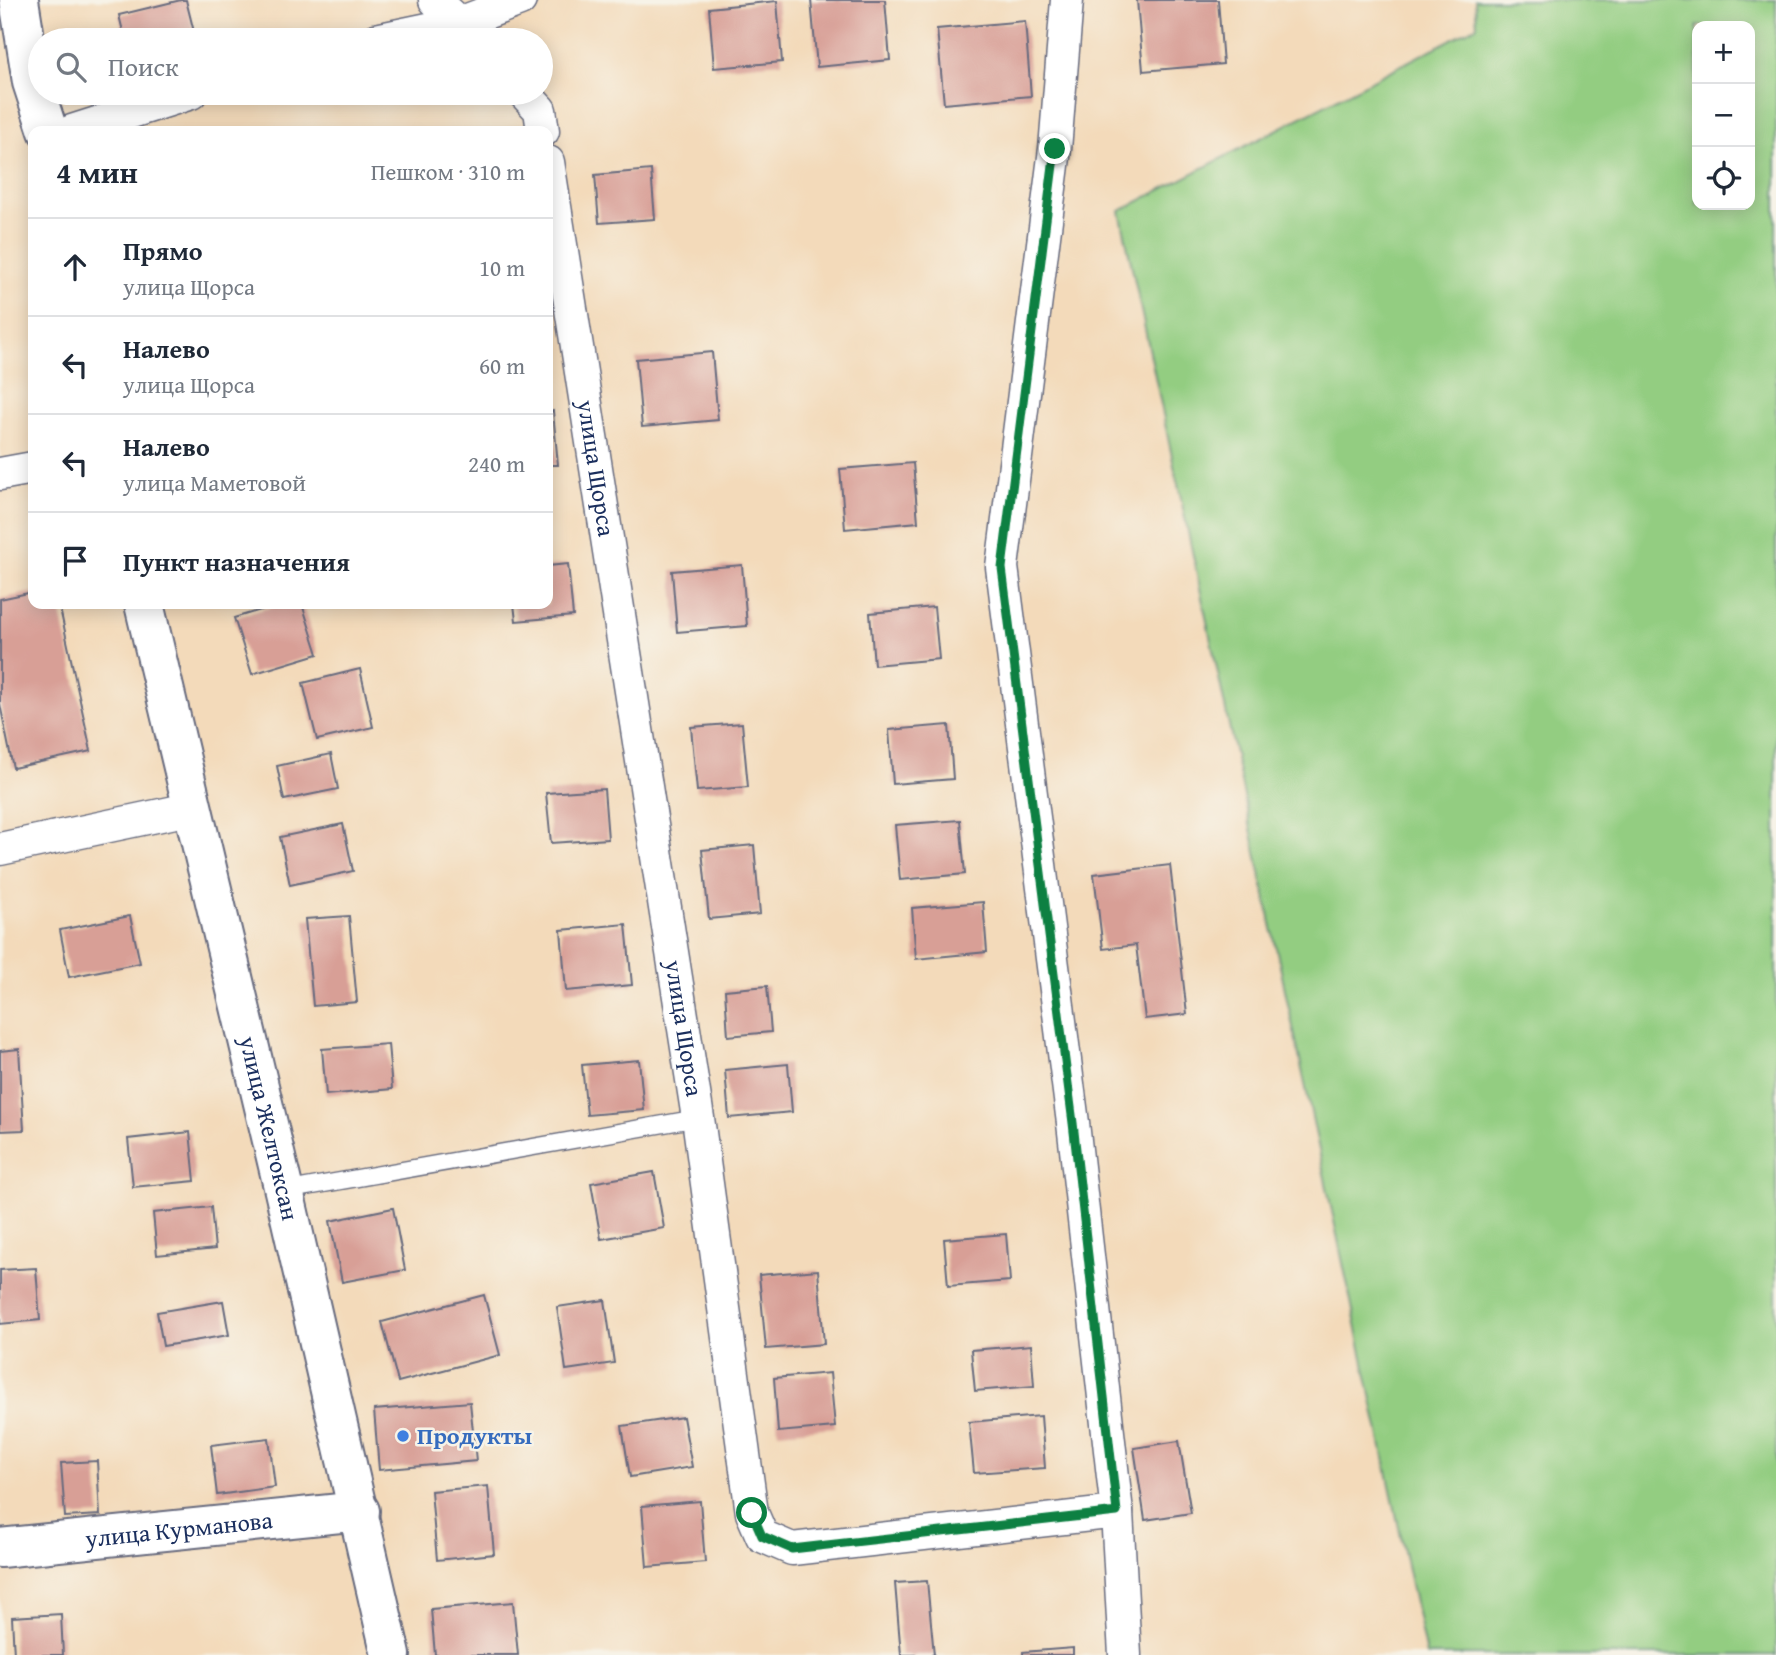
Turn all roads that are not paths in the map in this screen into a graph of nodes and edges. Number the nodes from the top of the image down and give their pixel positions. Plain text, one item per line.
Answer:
1 (19, 0) edge
2 (435, 0) edge
3 (520, 0) edge
4 (1067, 0) edge
5 (467, 28) edge
6 (475, 28) edge
7 (28, 57) edge
8 (40, 105) edge
9 (153, 105) edge
10 (535, 105) edge
11 (46, 126) edge
12 (88, 126) edge
13 (542, 126) edge
14 (553, 194) edge
15 (28, 469) edge
16 (0, 474) edge
17 (145, 609) edge
18 (194, 808) junction
19 (0, 849) edge
20 (698, 1118) junction
21 (285, 1191) junction
22 (360, 1511) junction
23 (1117, 1512) junction
24 (0, 1548) edge
25 (391, 1655) edge
26 (1125, 1655) edge

1 - 7 street
2 - 5 street
3 - 6 street
4 - 23 street
8 - 11 street
9 - 12 street
10 - 13 street
14 - 20 street, улица Щорса
15 - 16 street
17 - 18 street, улица Желтоксан
18 - 19 street
18 - 21 street, улица Желтоксан
20 - 21 lane
20 - 23 street, улица Щорса
21 - 22 street, улица Желтоксан
22 - 24 street, улица Курманова
22 - 25 street, улица Желтоксан
23 - 26 street

